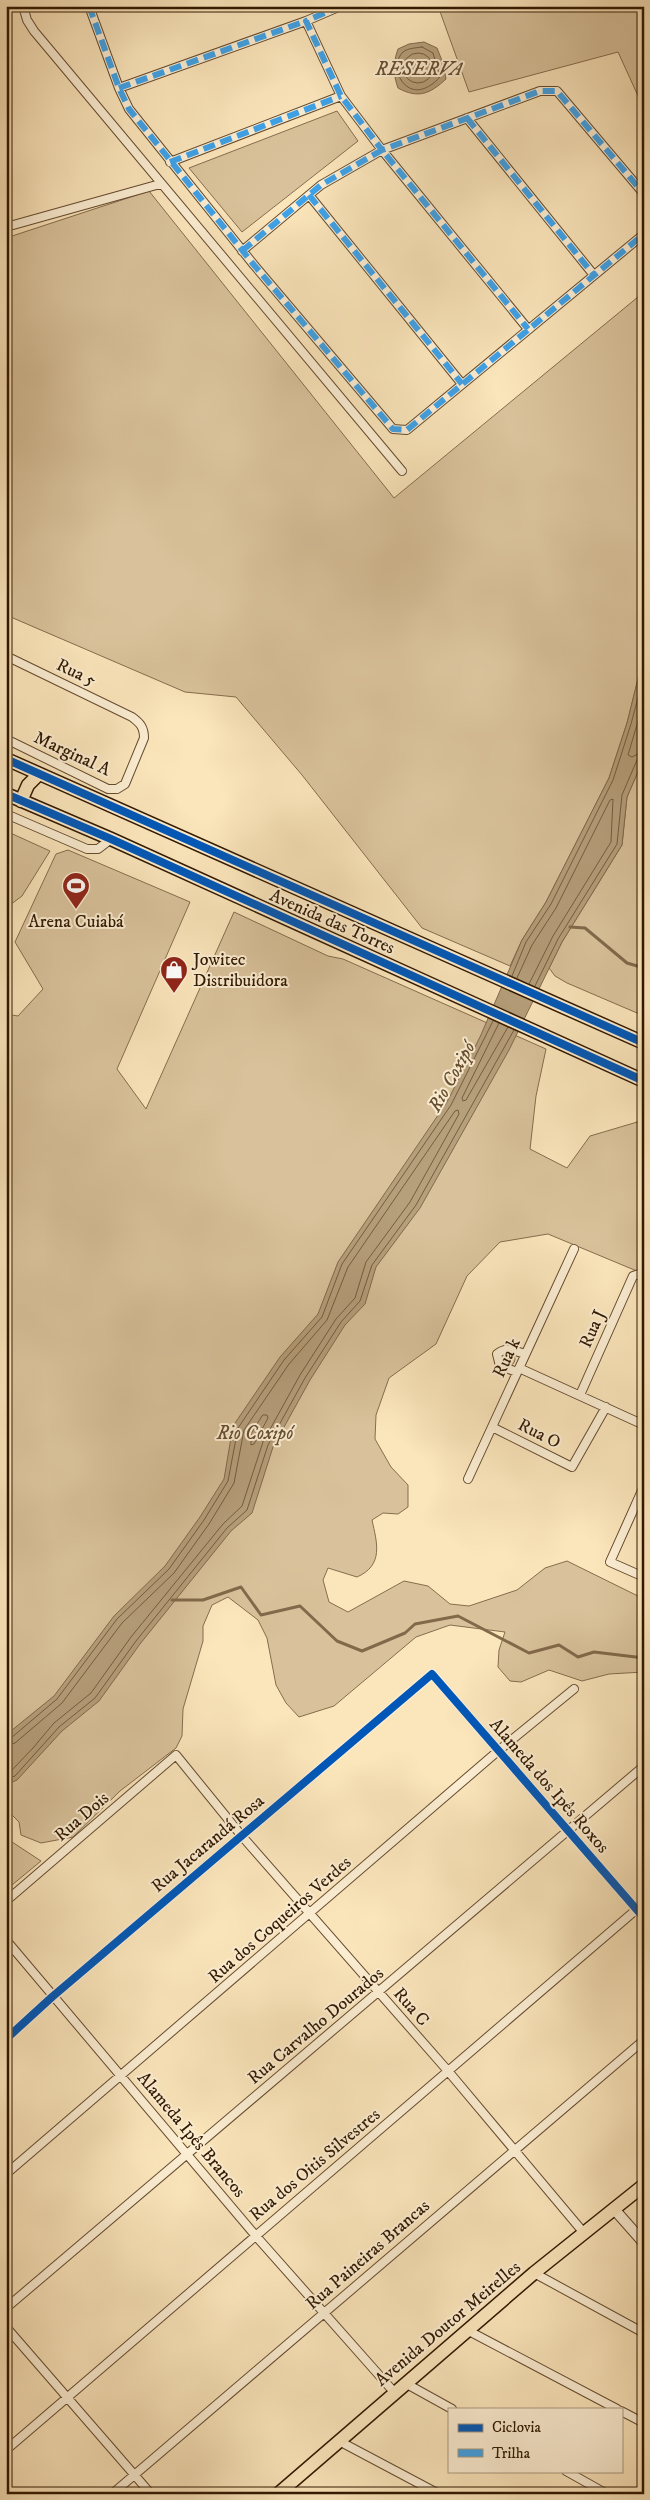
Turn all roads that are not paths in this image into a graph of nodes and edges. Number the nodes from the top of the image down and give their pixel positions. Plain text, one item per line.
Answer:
1 (23, 6) edge
2 (341, 6) edge
3 (90, 7) edge
4 (306, 20) junction
5 (119, 88) junction
6 (341, 96) junction
7 (467, 118) junction
8 (382, 150) junction
9 (170, 162) junction
10 (160, 184) junction
11 (644, 194) edge
12 (309, 195) junction
13 (6, 227) edge
14 (644, 234) edge
15 (242, 251) junction
16 (593, 274) junction
17 (528, 329) junction
18 (462, 384) junction
19 (402, 472) dead end
20 (6, 656) edge
21 (6, 739) edge
22 (6, 759) edge
23 (39, 774) junction
24 (125, 784) joint
25 (6, 794) edge
26 (21, 801) junction
27 (6, 814) edge
28 (111, 839) junction
29 (644, 1043) edge
30 (644, 1081) edge
31 (574, 1249) dead end
32 (644, 1277) edge
33 (526, 1354) junction
34 (518, 1370) junction
35 (580, 1395) junction
36 (606, 1407) junction
37 (644, 1425) edge
38 (492, 1427) junction
39 (468, 1479) dead end
40 (644, 1486) edge
41 (641, 1501) edge
42 (644, 1577) edge
43 (432, 1674) joint
44 (574, 1689) dead end
45 (498, 1751) junction
46 (176, 1755) joint
47 (644, 1766) edge
48 (569, 1830) junction
49 (241, 1835) junction
50 (6, 1901) edge
51 (644, 1903) edge
52 (636, 1910) junction
53 (310, 1913) junction
54 (644, 1918) edge
55 (6, 1940) edge
56 (379, 1993) junction
57 (52, 1997) junction
58 (6, 2039) edge
59 (644, 2040) edge
60 (448, 2071) junction
61 (122, 2076) junction
62 (513, 2150) junction
63 (189, 2154) junction
64 (6, 2174) edge
65 (644, 2185) edge
66 (614, 2209) junction
67 (584, 2233) junction
68 (255, 2235) junction
69 (644, 2243) edge
70 (534, 2273) junction
71 (6, 2308) edge
72 (324, 2314) junction
73 (6, 2327) edge
74 (467, 2330) junction
75 (644, 2334) edge
76 (405, 2383) junction
77 (394, 2392) junction
78 (67, 2396) junction
79 (450, 2408) edge
80 (615, 2408) edge
81 (622, 2412) edge
82 (644, 2423) edge
83 (339, 2441) junction
84 (6, 2450) edge
85 (568, 2472) edge
86 (134, 2475) junction
87 (112, 2494) edge
88 (151, 2494) edge
89 (278, 2494) edge
90 (439, 2494) edge
91 (607, 2494) edge

1 - 10 street
2 - 4 street
3 - 5 street
4 - 5 street
4 - 6 street
5 - 9 street
6 - 8 street
6 - 9 street
7 - 8 street
7 - 11 street
7 - 16 street
8 - 12 street
8 - 17 street
9 - 15 street
10 - 13 street
10 - 19 street
12 - 15 street
12 - 18 street
14 - 16 street
15 - 18 street
16 - 17 street
17 - 18 street
20 - 24 street, Rua 5
21 - 24 street, Marginal A
22 - 23 main road, Avenida das Torres
23 - 26 main road
23 - 29 main road, Avenida das Torres
25 - 26 main road, Avenida das Torres
26 - 28 main road, Avenida das Torres
27 - 28 street
28 - 30 main road, Avenida das Torres
31 - 33 street, Rua k
32 - 35 street, Rua J
33 - 34 street, Rua k
33 - 34 street
34 - 35 street
34 - 38 street, Rua k
35 - 36 street
36 - 37 street
36 - 38 street, Rua O
38 - 39 street, Rua k
40 - 41 street
41 - 42 street
43 - 45 street, Alameda dos Ipês Roxos
43 - 49 street, Rua Jacarandá Rosa
44 - 45 street, Rua dos Coqueiros Verdes
45 - 48 street, Alameda dos Ipês Roxos
45 - 53 street, Rua dos Coqueiros Verdes
46 - 49 street, Rua C
46 - 50 street, Rua Dois
47 - 48 street, Rua Carvalho Dourados
48 - 52 street, Alameda dos Ipês Roxos
48 - 56 street, Rua Carvalho Dourados
49 - 53 street, Rua C
49 - 57 street, Rua Jacarandá Rosa
51 - 52 street, Rua dos Oitis Silvestres
52 - 54 street, Alameda dos Ipês Roxos
52 - 60 street, Rua dos Oitis Silvestres
53 - 56 street, Rua C
53 - 61 street, Rua dos Coqueiros Verdes
55 - 57 street, Alameda Ipês Brancos
56 - 60 street, Rua C
56 - 63 street, Rua Carvalho Dourados
57 - 58 street, Rua Jacarandá Rosa
57 - 61 street, Alameda Ipês Brancos
59 - 62 street, Rua Paineiras Brancas
60 - 62 street, Rua C
60 - 68 street, Rua dos Oitis Silvestres
61 - 63 street, Alameda Ipês Brancos
61 - 64 street, Rua dos Coqueiros Verdes
62 - 67 street, Rua C
62 - 72 street, Rua Paineiras Brancas
63 - 68 street, Alameda Ipês Brancos
63 - 71 street, Rua Carvalho Dourados
65 - 66 main road, Avenida Doutor Meirelles
66 - 67 main road, Avenida Doutor Meirelles
66 - 69 street
67 - 70 main road, Avenida Doutor Meirelles
68 - 72 street, Alameda Ipês Brancos
68 - 78 street, Rua dos Oitis Silvestres
70 - 74 main road, Avenida Doutor Meirelles
70 - 75 street
72 - 77 street, Alameda Ipês Brancos
72 - 86 street, Rua Paineiras Brancas
73 - 78 street
74 - 76 main road, Avenida Doutor Meirelles
74 - 80 street
76 - 77 main road, Avenida Doutor Meirelles
76 - 79 street
77 - 83 main road, Avenida Doutor Meirelles
78 - 84 street, Rua dos Oitis Silvestres
78 - 86 street
81 - 82 street
83 - 89 main road, Avenida Doutor Meirelles
83 - 90 street
85 - 91 street
86 - 87 street, Rua Paineiras Brancas
86 - 88 street

